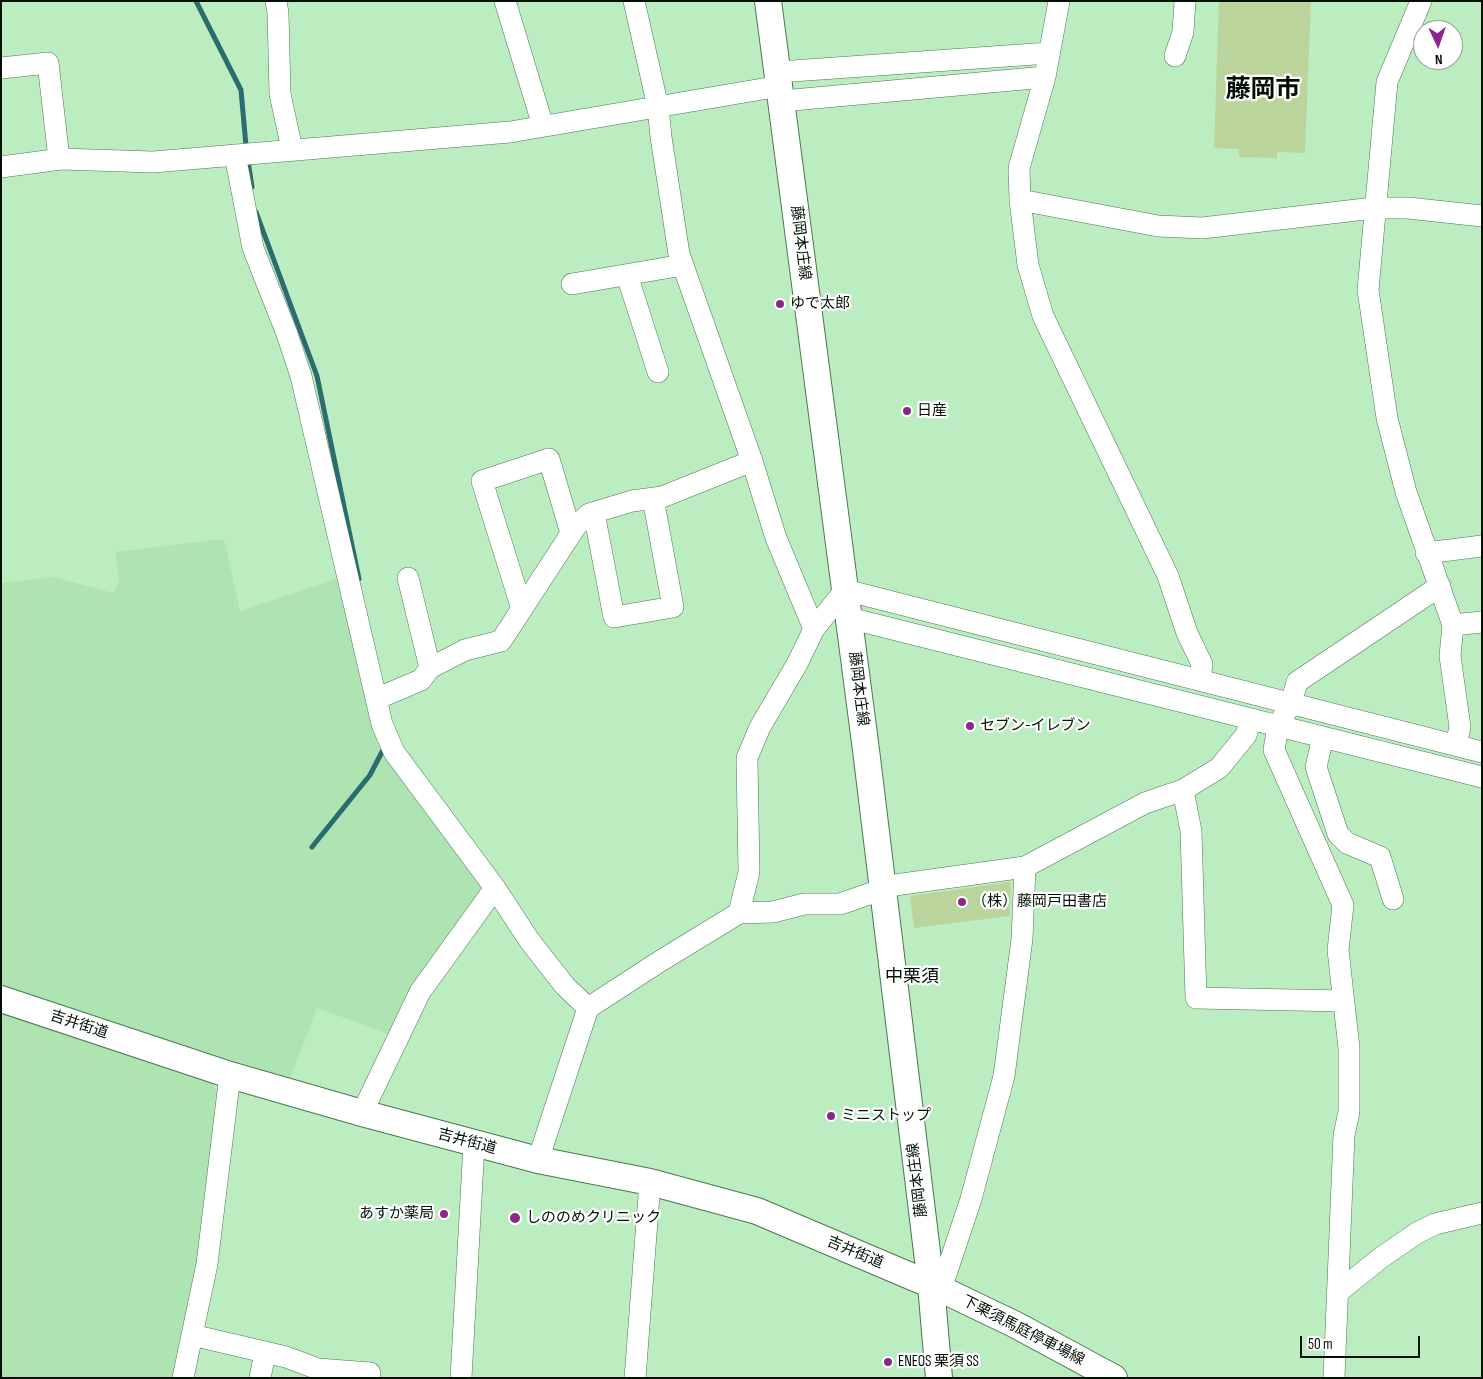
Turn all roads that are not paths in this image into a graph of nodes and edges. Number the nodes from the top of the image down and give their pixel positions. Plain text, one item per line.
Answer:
1 (276, 1) edge
2 (505, 1) edge
3 (634, 1) edge
4 (768, 1) edge
5 (1059, 1) edge
6 (1185, 1) edge
7 (1421, 1) edge
8 (1049, 53) junction
9 (1175, 56) dead end
10 (1, 68) edge
11 (1045, 77) junction
12 (780, 86) junction
13 (658, 107) junction
14 (543, 126) junction
15 (292, 149) junction
16 (235, 155) junction
17 (59, 159) junction
18 (1, 167) edge
19 (1020, 200) junction
20 (1374, 208) junction
21 (1482, 216) edge
22 (683, 265) junction
23 (626, 275) junction
24 (572, 284) dead end
25 (658, 372) dead end
26 (752, 461) junction
27 (653, 498) junction
28 (594, 513) junction
29 (571, 533) junction
30 (1482, 546) edge
31 (1426, 553) junction
32 (408, 578) dead end
33 (1440, 586) junction
34 (845, 590) junction
35 (522, 609) junction
36 (849, 618) junction
37 (1482, 622) edge
38 (1453, 625) junction
39 (814, 628) junction
40 (430, 668) junction
41 (1200, 680) junction
42 (376, 699) junction
43 (1291, 703) junction
44 (1251, 719) junction
45 (1278, 726) junction
46 (1323, 737) junction
47 (1456, 745) junction
48 (1482, 752) edge
49 (1482, 777) edge
50 (1183, 790) junction
51 (1024, 867) junction
52 (495, 888) junction
53 (883, 888) junction
54 (1393, 900) dead end
55 (739, 913) junction
56 (1, 999) edge
57 (1344, 1001) junction
58 (588, 1008) junction
59 (230, 1075) junction
60 (362, 1113) junction
61 (474, 1144) junction
62 (538, 1160) junction
63 (650, 1182) junction
64 (1482, 1213) edge
65 (936, 1287) junction
66 (1337, 1293) junction
67 (192, 1335) junction
68 (265, 1353) junction
69 (370, 1373) dead end
70 (183, 1378) edge
71 (260, 1378) edge
72 (461, 1378) edge
73 (634, 1378) edge
74 (939, 1378) edge
75 (1114, 1378) edge
76 (1334, 1378) edge

1 - 15 street
2 - 14 street
3 - 13 street
4 - 12 main road, 藤岡本庄線
5 - 8 street
6 - 9 street
7 - 20 street
8 - 11 street
8 - 12 street
10 - 17 street
11 - 12 street
11 - 19 street
12 - 13 street
12 - 34 main road, 藤岡本庄線
13 - 14 street
13 - 22 street
14 - 15 street
15 - 16 street
16 - 17 street
16 - 42 street
17 - 18 street
19 - 20 street
19 - 41 street
20 - 21 street
20 - 31 street
22 - 23 street
22 - 26 street
23 - 24 street
23 - 25 street
26 - 27 street
26 - 39 street
27 - 28 street
27 - 28 street
28 - 29 street
29 - 35 street
29 - 35 street
30 - 31 street
31 - 33 street
32 - 40 street
33 - 38 street
33 - 43 street
34 - 36 main road, 藤岡本庄線
34 - 39 street
34 - 41 street
35 - 40 street
36 - 44 street
36 - 53 main road, 藤岡本庄線
37 - 38 street
38 - 47 street
39 - 55 street
40 - 42 street
41 - 43 street
42 - 52 street
43 - 45 street
43 - 47 street
44 - 45 street
44 - 50 street
45 - 46 street
45 - 57 street
46 - 49 street
46 - 54 street
47 - 48 street
50 - 51 street
50 - 57 street
51 - 53 street
51 - 65 street
52 - 58 street
52 - 60 street
53 - 55 street
53 - 65 main road, 藤岡本庄線
55 - 58 street
56 - 59 main road, 吉井街道
57 - 66 street
58 - 62 street
59 - 60 main road, 吉井街道
59 - 67 street
60 - 61 main road, 吉井街道
61 - 62 main road, 吉井街道
61 - 72 street
62 - 63 main road, 吉井街道
63 - 65 main road, 吉井街道
63 - 73 street
64 - 66 street
65 - 74 main road, 藤岡本庄線
65 - 75 main road, 下栗須馬庭停車場線
66 - 76 street
67 - 68 street
67 - 70 street
68 - 69 street
68 - 71 street

